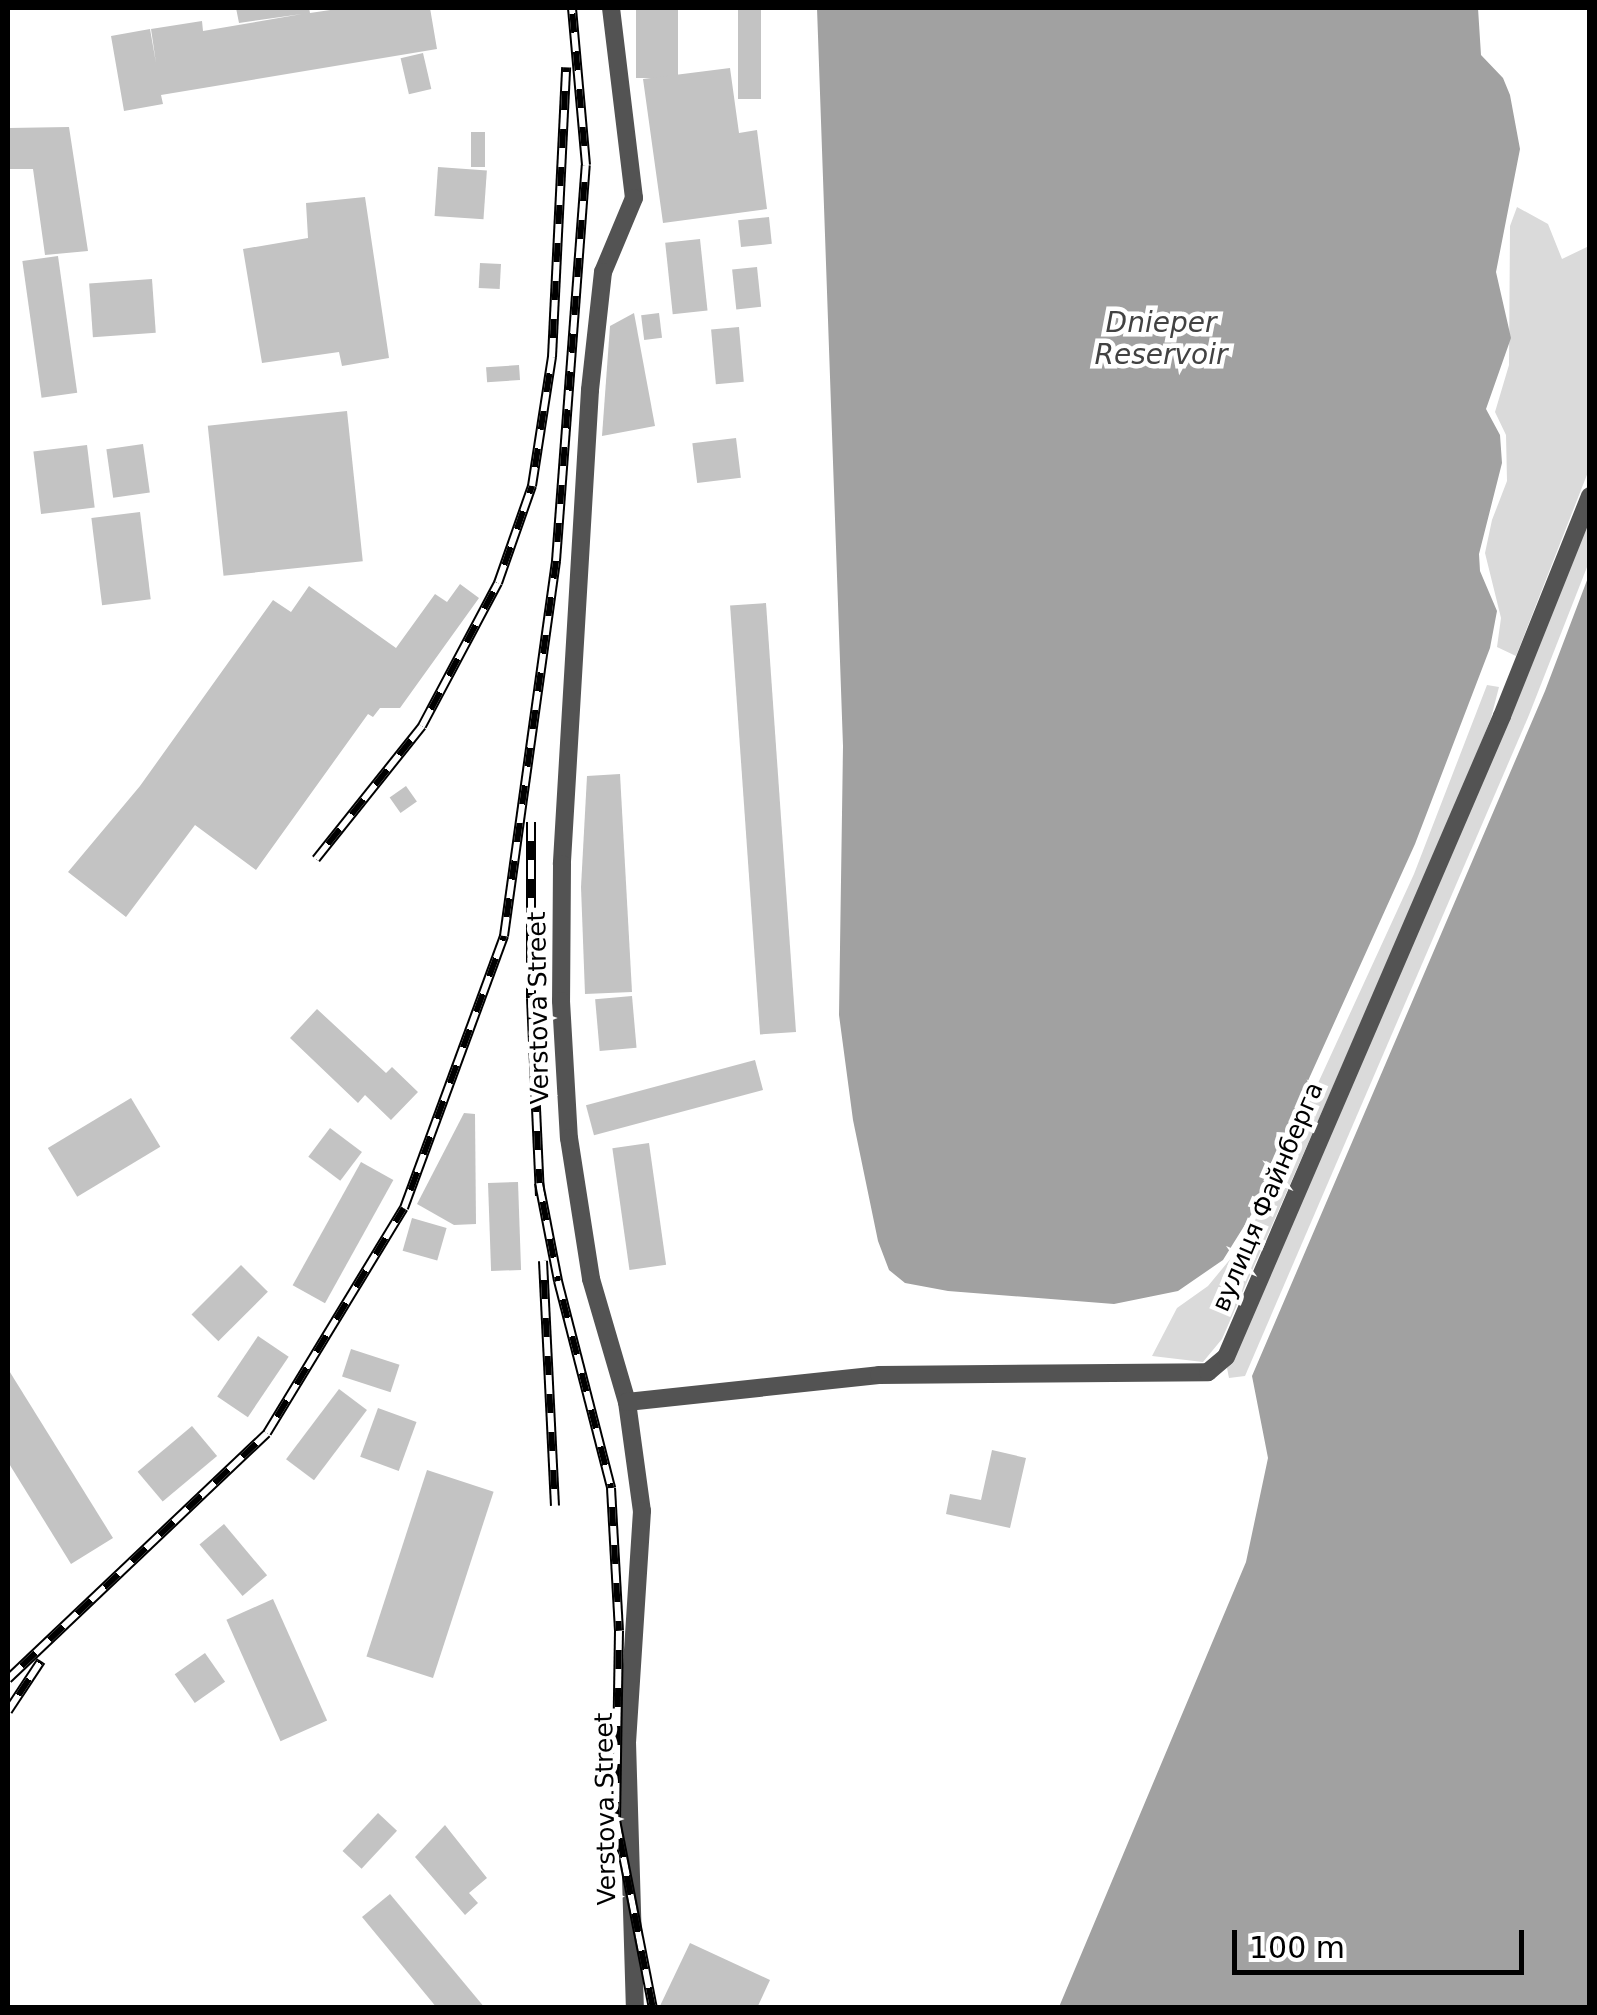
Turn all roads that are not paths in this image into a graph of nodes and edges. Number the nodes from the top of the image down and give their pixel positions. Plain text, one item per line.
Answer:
1 (611, 8) edge
2 (1590, 496) edge
3 (627, 1402) junction
4 (634, 2008) edge

1 - 3 street, Verstova Street
2 - 3 street, вулиця Файнберга
3 - 4 street, Verstova Street

